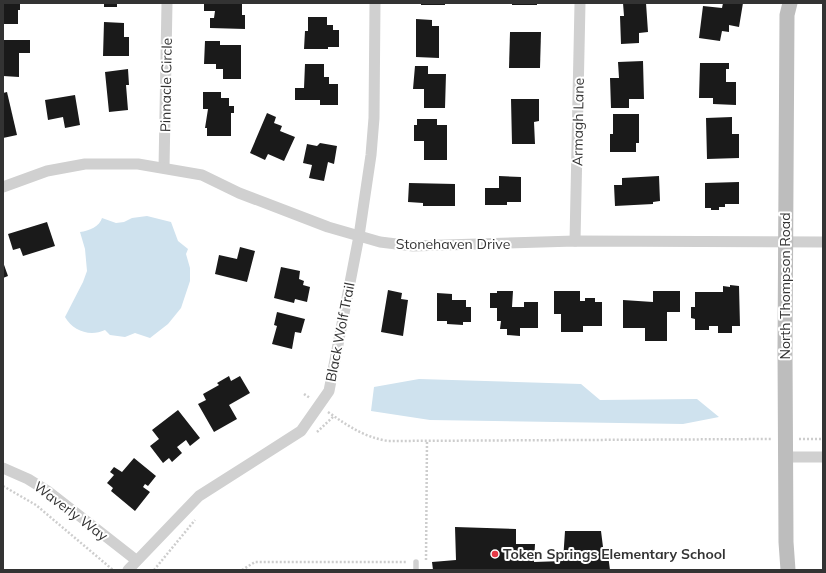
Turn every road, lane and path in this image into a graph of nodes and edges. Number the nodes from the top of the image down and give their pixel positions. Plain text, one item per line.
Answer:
1 (167, 3) edge
2 (375, 3) edge
3 (580, 3) edge
4 (790, 3) edge
5 (164, 168) junction
6 (3, 187) edge
7 (360, 236) junction
8 (575, 241) junction
9 (786, 242) junction
10 (823, 242) edge
11 (304, 394) dead end
12 (319, 405) junction
13 (334, 416) junction
14 (312, 436) dead end
15 (786, 438) junction
16 (823, 439) edge
17 (427, 440) junction
18 (786, 457) junction
19 (823, 457) edge
20 (3, 468) edge
21 (3, 486) edge
22 (198, 516) dead end
23 (136, 560) junction
24 (416, 562) junction
25 (113, 570) edge
26 (128, 570) edge
27 (154, 570) edge
28 (242, 570) edge
29 (416, 570) edge
30 (788, 570) edge

1 - 5 street, Pinnacle Circle
2 - 7 street, Black Wolf Trail
3 - 8 street, Armagh Lane
4 - 9 street, North Thompson Road
5 - 6 street, Stonehaven Drive
5 - 7 street, Stonehaven Drive
7 - 8 street, Stonehaven Drive
7 - 12 street, Black Wolf Trail
8 - 9 street, Stonehaven Drive
9 - 10 street, Stonehaven Drive
9 - 15 street, North Thompson Road
11 - 12 path
12 - 13 path
12 - 23 street, Black Wolf Trail
13 - 14 path
13 - 17 path
15 - 16 path
15 - 17 path
15 - 18 street, North Thompson Road
17 - 24 path
18 - 19 street
18 - 30 street, North Thompson Road
20 - 23 street, Waverly Way
21 - 25 path
22 - 27 path
23 - 26 street, Black Wolf Trail
24 - 28 path
24 - 29 lane

